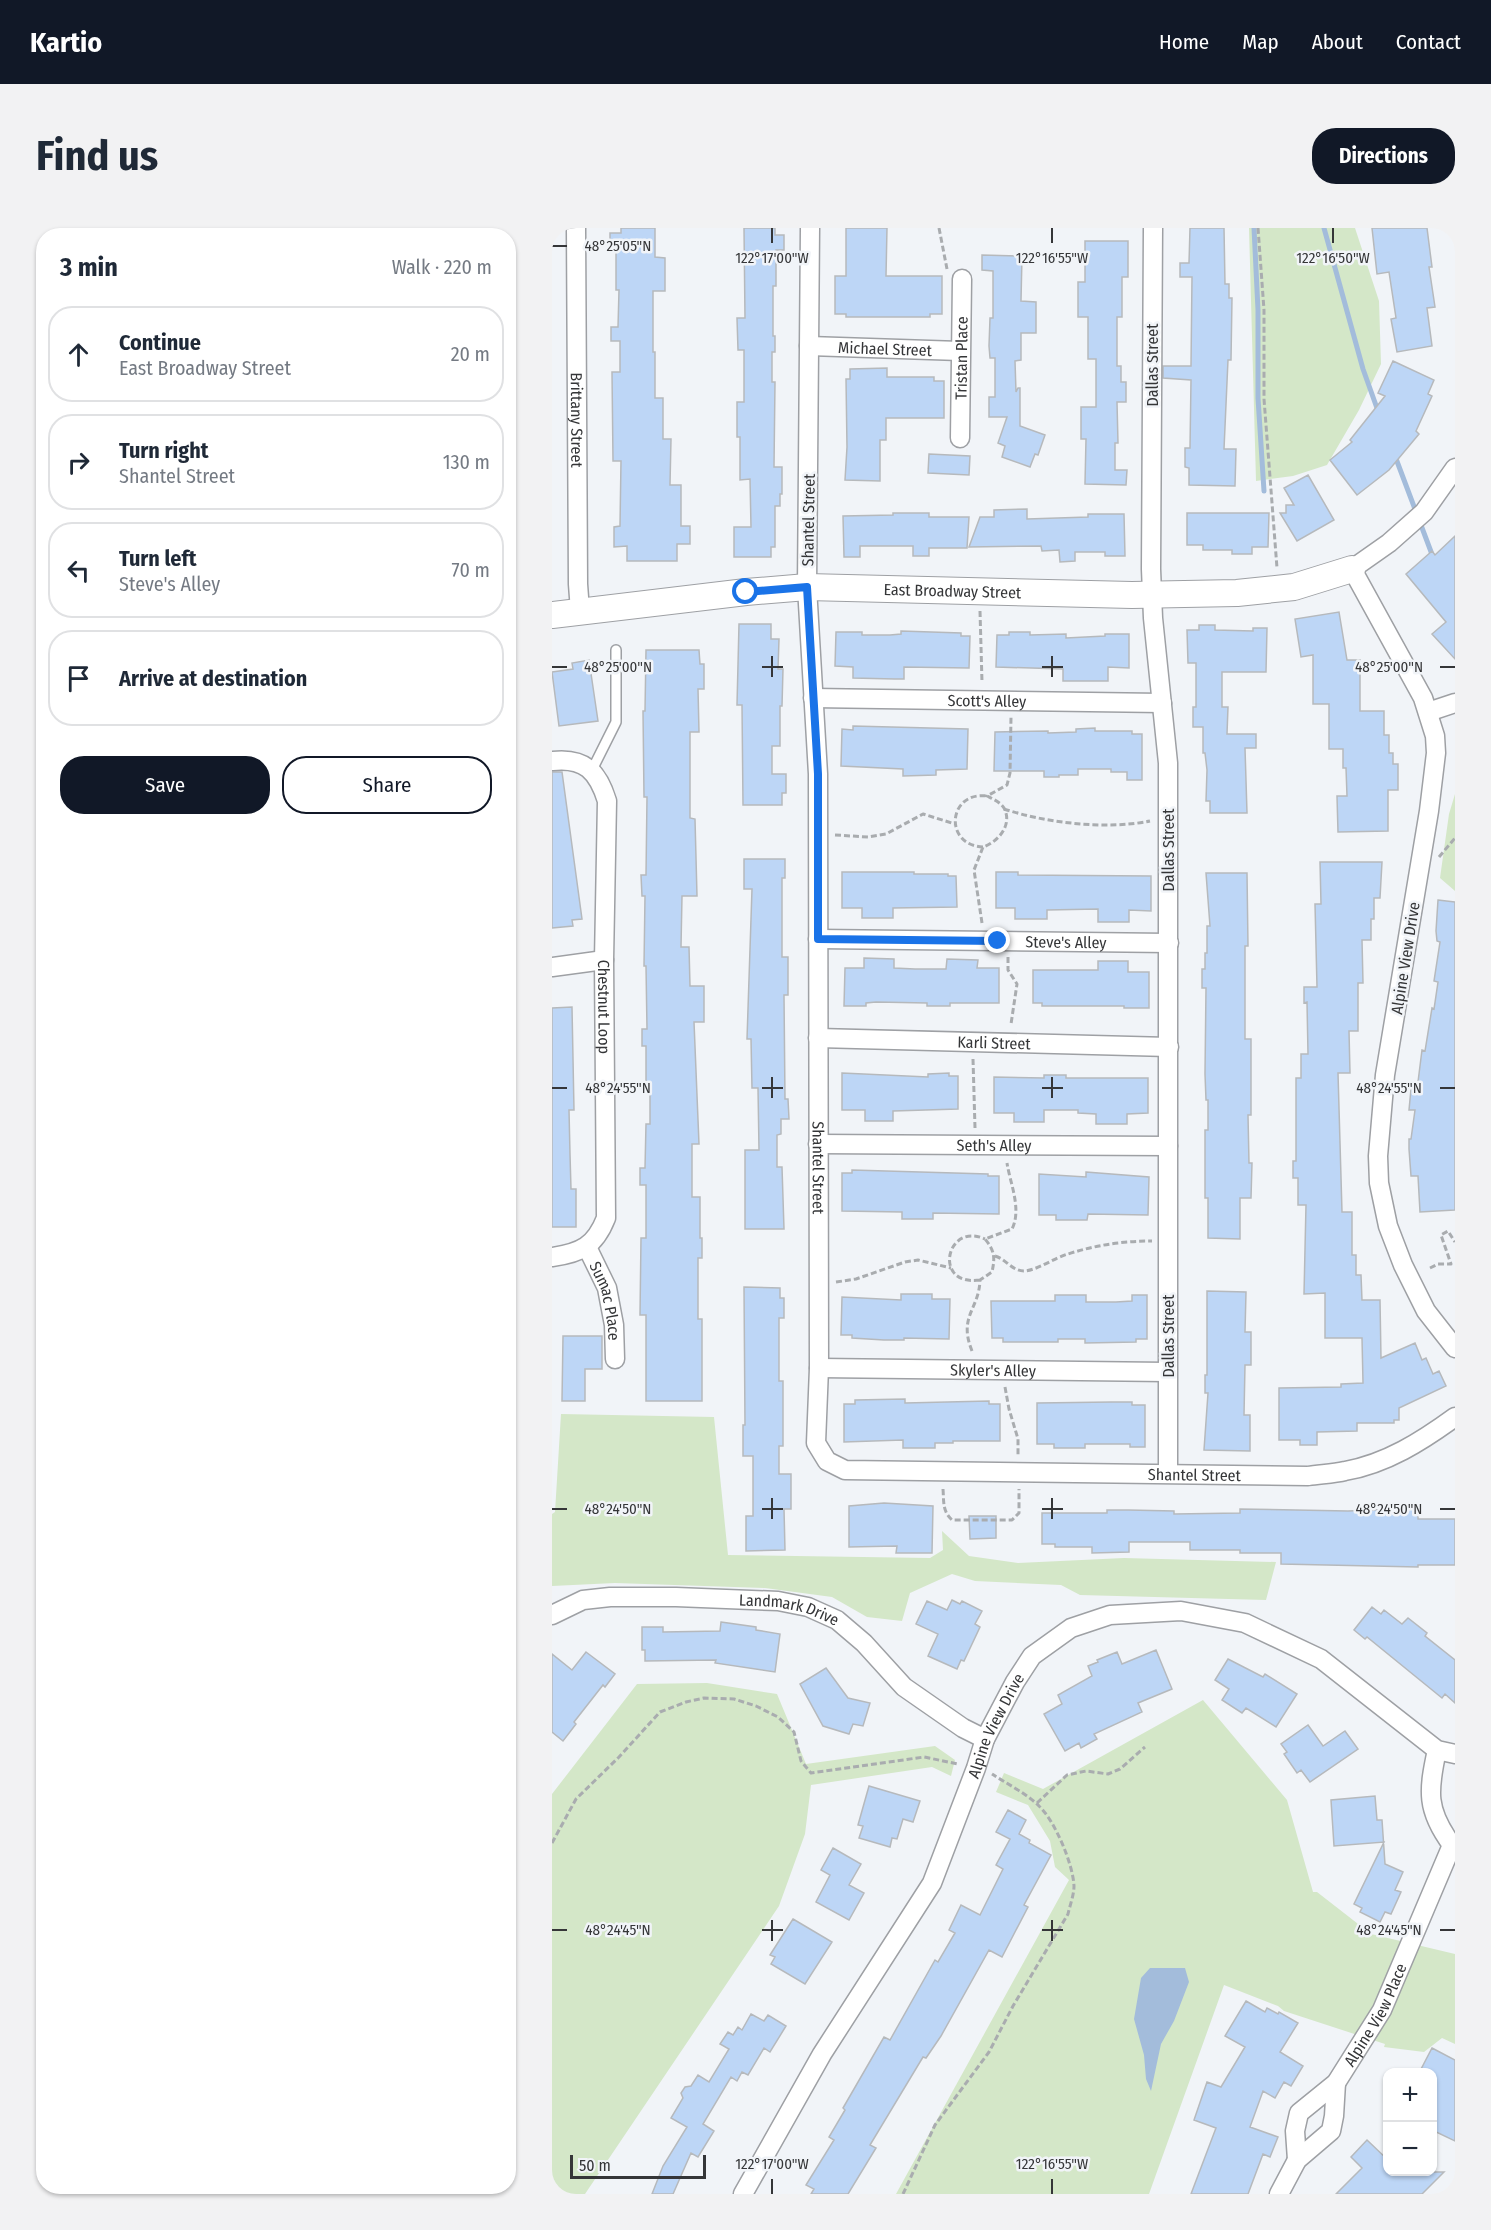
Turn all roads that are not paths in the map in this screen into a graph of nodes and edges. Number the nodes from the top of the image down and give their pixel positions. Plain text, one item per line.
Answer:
1 (576, 228) edge
2 (810, 228) edge
3 (1153, 228) edge
4 (955, 275) road end
5 (810, 346) junction
6 (960, 351) junction
7 (960, 438) dead end
8 (1455, 468) edge
9 (1352, 569) junction
10 (807, 587) junction
11 (1152, 595) junction
12 (580, 611) junction
13 (552, 615) edge
14 (616, 650) dead end
15 (813, 698) junction
16 (1162, 703) junction
17 (1455, 703) edge
18 (1428, 712) junction
19 (552, 760) edge
20 (592, 770) junction
21 (818, 939) junction
22 (1169, 944) junction
23 (604, 960) junction
24 (552, 967) edge
25 (818, 1038) junction
26 (1168, 1047) junction
27 (818, 1144) junction
28 (1168, 1146) junction
29 (587, 1247) junction
30 (552, 1257) edge
31 (1455, 1348) edge
32 (615, 1359) dead end
33 (819, 1368) junction
34 (1167, 1372) junction
35 (1455, 1417) edge
36 (1168, 1473) junction
37 (552, 1615) edge
38 (985, 1739) junction
39 (1437, 1750) junction
40 (1455, 1754) edge
41 (1454, 1845) edge
42 (1336, 2083) junction
43 (1297, 2160) junction
44 (743, 2194) edge
45 (1279, 2194) edge

1 - 12 street, Brittany Street
2 - 5 street, Shantel Street
3 - 11 street, Dallas Street
4 - 6 street, Tristan Place
5 - 6 street, Michael Street
5 - 10 street, Shantel Street
6 - 7 street, Tristan Place
8 - 9 street
9 - 11 street, East Broadway Street
9 - 18 street, Alpine View Drive
10 - 11 street, East Broadway Street
10 - 12 street, East Broadway Street
10 - 15 street, Shantel Street
11 - 16 street, Dallas Street
12 - 13 street, East Broadway Street
14 - 20 lane
15 - 16 street, Scott's Alley
15 - 21 street, Shantel Street
16 - 22 street, Dallas Street
17 - 18 street
18 - 31 street, Alpine View Drive
19 - 20 street
20 - 23 street, Chestnut Loop
21 - 22 street, Steve's Alley
21 - 25 street, Shantel Street
22 - 26 street, Dallas Street
23 - 24 street
23 - 29 street, Chestnut Loop
25 - 26 street, Karli Street
25 - 27 street, Shantel Street
26 - 28 street, Dallas Street
27 - 28 street, Seth's Alley
27 - 33 street, Shantel Street
28 - 34 street, Dallas Street
29 - 30 street
29 - 32 street, Sumac Place
33 - 34 street, Skyler's Alley
33 - 36 street, Shantel Street
34 - 36 street, Dallas Street
35 - 36 street, Shantel Street
37 - 38 street, Landmark Drive
38 - 39 street, Alpine View Drive
38 - 44 street, Alpine View Drive
39 - 40 street, Alpine View Drive
39 - 41 street
41 - 42 street, Alpine View Place
42 - 43 street, Alpine View Place
42 - 43 street, Alpine View Place
43 - 45 street, Alpine View Place

